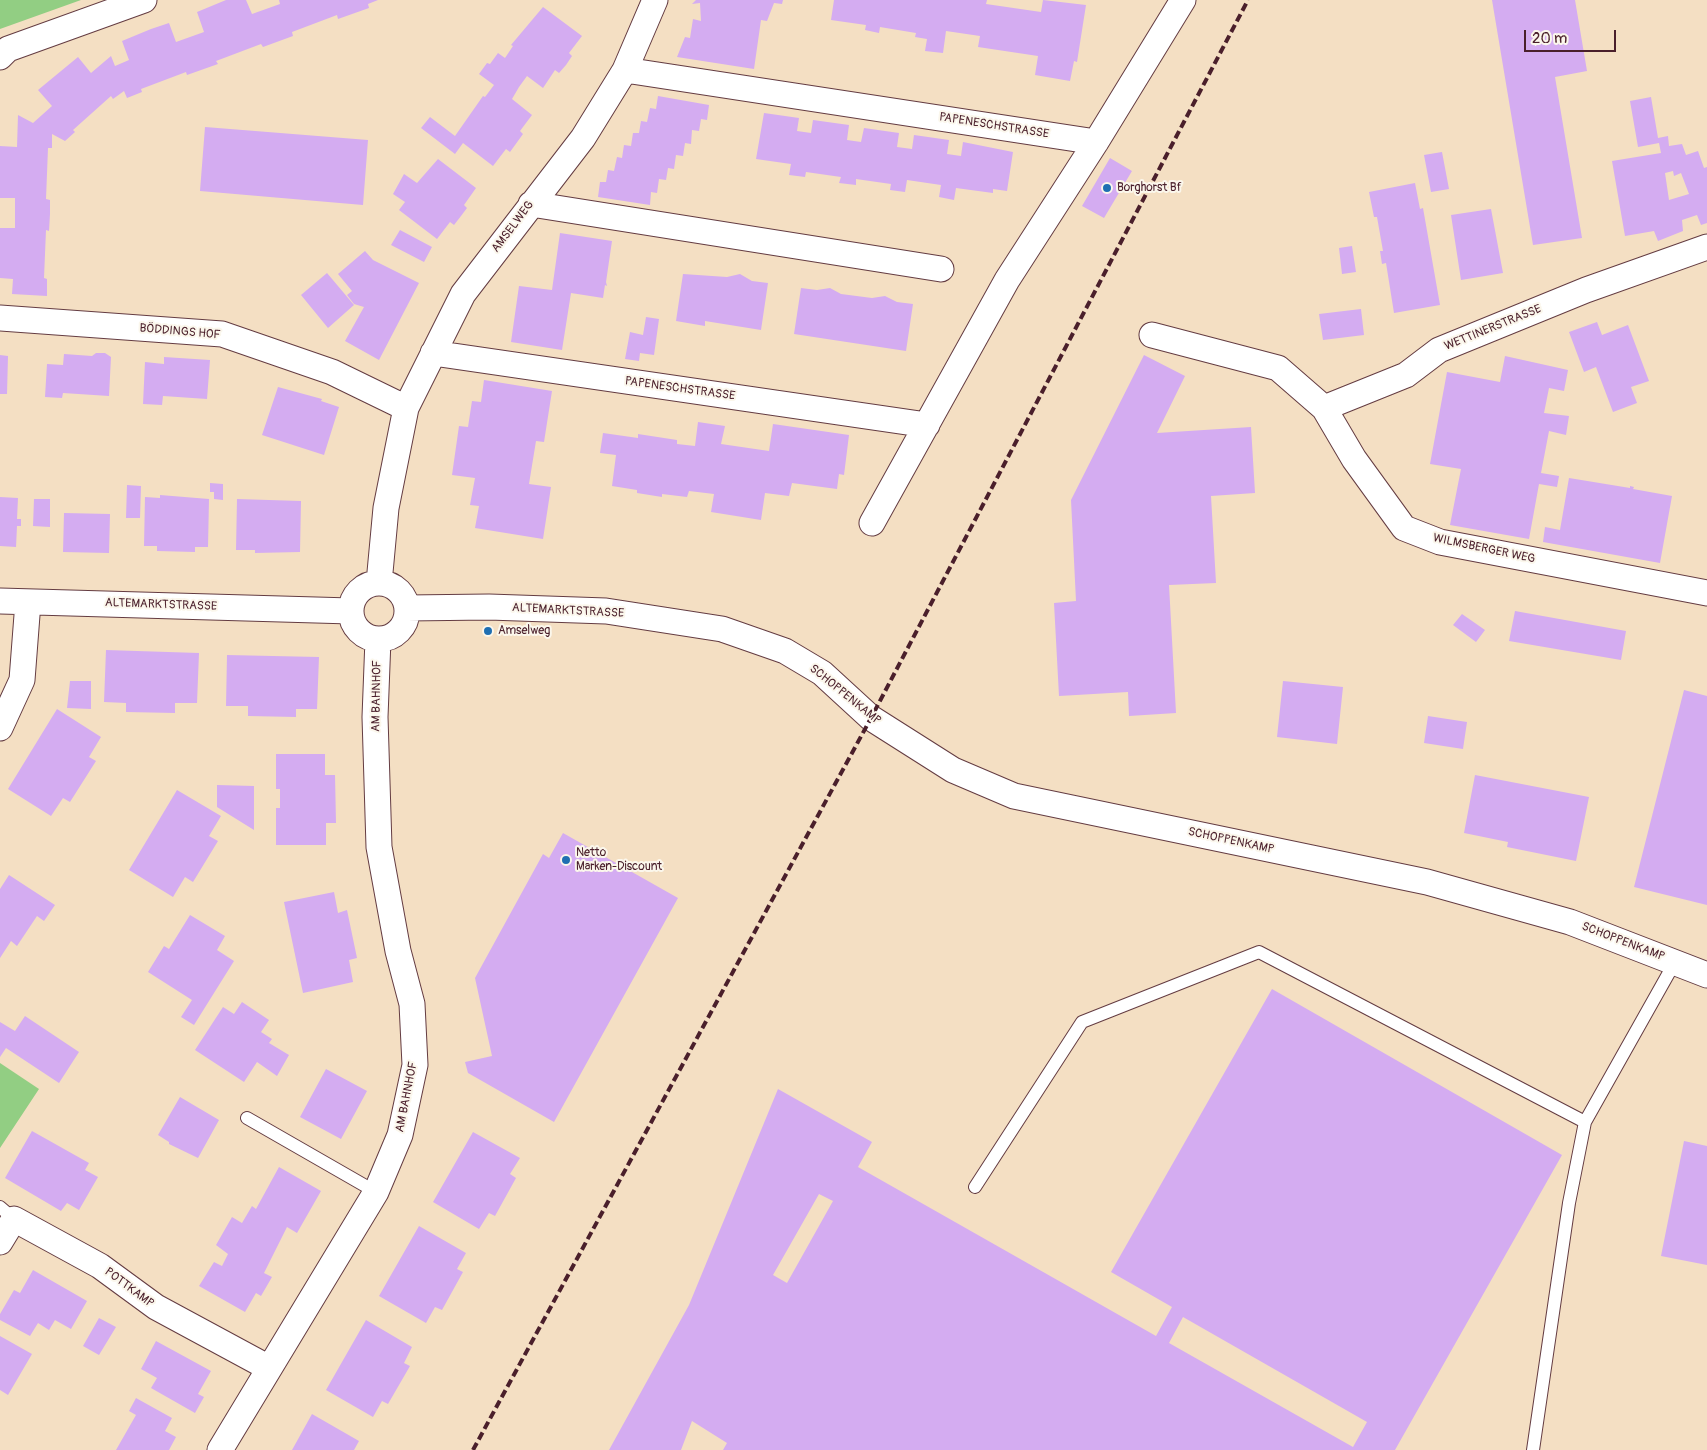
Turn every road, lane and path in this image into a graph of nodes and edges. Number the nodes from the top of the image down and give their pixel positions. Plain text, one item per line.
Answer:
1 (144, 0) edge
2 (655, 0) edge
3 (1178, 1) edge
4 (0, 57) edge
5 (625, 70) junction
6 (1096, 142) junction
7 (530, 204) junction
8 (1707, 247) edge
9 (941, 269) dead end
10 (0, 318) edge
11 (1152, 336) dead end
12 (433, 353) junction
13 (406, 408) junction
14 (1324, 408) junction
15 (927, 425) junction
16 (872, 523) dead end
17 (379, 584) junction
18 (1707, 593) edge
19 (0, 601) edge
20 (28, 602) junction
21 (407, 608) junction
22 (351, 611) junction
23 (378, 639) junction
24 (785, 650) joint
25 (0, 728) edge
26 (1675, 962) junction
27 (1707, 975) edge
28 (247, 1118) dead end
29 (1585, 1122) junction
30 (975, 1187) dead end
31 (376, 1192) junction
32 (7, 1213) edge
33 (0, 1242) edge
34 (269, 1368) junction
35 (220, 1450) edge
36 (1533, 1450) edge

1 - 4 street
2 - 5 street, AMSELWEG
3 - 6 street
5 - 6 street, PAPENESCHSTRASSE
5 - 7 street, AMSELWEG
6 - 15 street
7 - 9 street
7 - 12 street, AMSELWEG
8 - 14 street, WETTINERSTRASSE
10 - 13 street, BÖDDINGS HOF
11 - 14 street
12 - 13 street, AMSELWEG
12 - 15 street, PAPENESCHSTRASSE
13 - 17 street, AMSELWEG
14 - 18 street, WILMSBERGER WEG
15 - 16 street
17 - 21 street
17 - 22 street
19 - 20 street, ALTEMARKTSTRASSE
20 - 22 street, ALTEMARKTSTRASSE
20 - 25 street
21 - 23 street
21 - 24 street, ALTEMARKTSTRASSE
22 - 23 street
23 - 31 street, AM BAHNHOF
24 - 26 street, SCHOPPENKAMP
26 - 27 street, SCHOPPENKAMP
26 - 29 lane
28 - 31 lane
29 - 30 lane
29 - 36 lane
31 - 34 street, AM BAHNHOF
32 - 33 street, POTTKAMP
32 - 34 street, POTTKAMP
34 - 35 street, AM BAHNHOF

